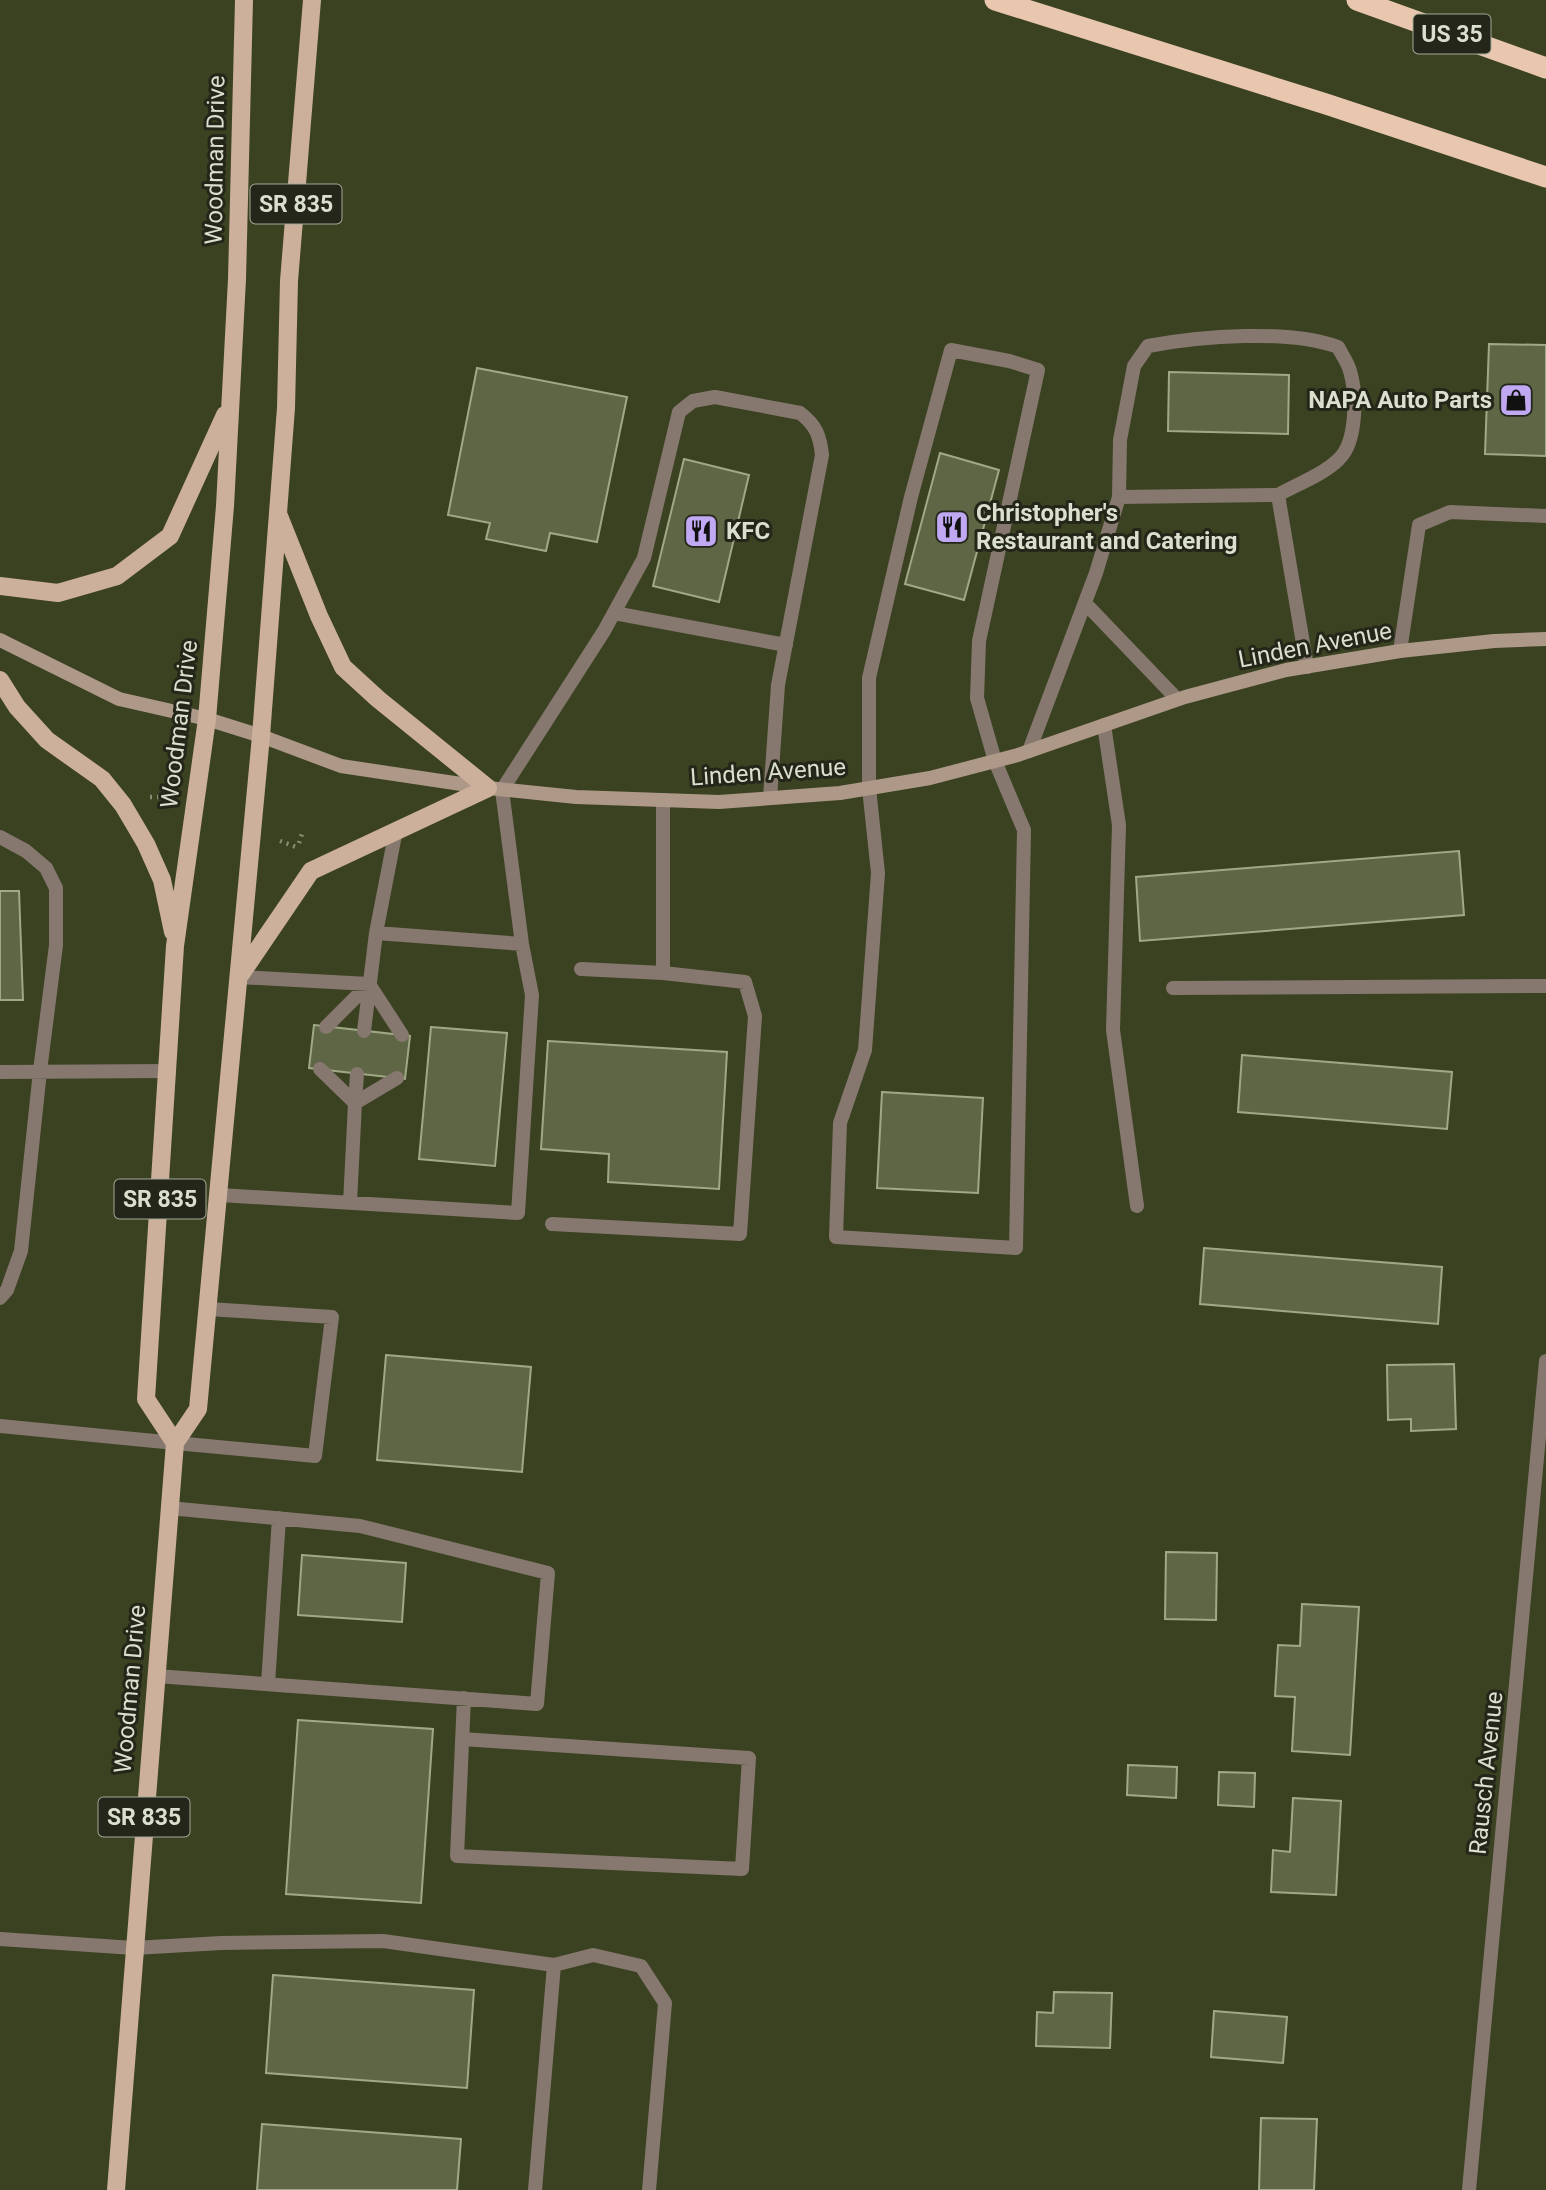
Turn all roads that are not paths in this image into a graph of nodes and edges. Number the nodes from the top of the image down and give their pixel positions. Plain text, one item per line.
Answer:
1 (244, 0) edge
2 (312, 0) edge
3 (995, 0) edge
4 (1357, 0) edge
5 (1546, 68) edge
6 (1546, 177) edge
7 (229, 405) junction
8 (1278, 495) junction
9 (1119, 497) junction
10 (277, 510) junction
11 (1546, 516) edge
12 (0, 586) edge
13 (1085, 603) junction
14 (614, 612) junction
15 (1546, 639) edge
16 (0, 640) edge
17 (786, 645) junction
18 (1399, 650) junction
19 (1307, 667) junction
20 (0, 680) edge
21 (1177, 699) junction
22 (207, 719) junction
23 (1104, 724) junction
24 (261, 736) junction
25 (1029, 751) junction
26 (995, 761) junction
27 (870, 788) junction
28 (495, 789) junction
29 (770, 798) junction
30 (663, 800) junction
31 (396, 830) junction
32 (0, 837) edge
33 (376, 933) junction
34 (522, 944) junction
35 (175, 946) junction
36 (581, 969) dead end
37 (663, 973) junction
38 (239, 977) junction
39 (369, 984) junction
40 (1546, 986) edge
41 (1173, 988) dead end
42 (326, 1027) dead end
43 (364, 1031) dead end
44 (402, 1035) dead end
45 (320, 1069) dead end
46 (40, 1071) junction
47 (169, 1071) junction
48 (0, 1072) edge
49 (357, 1074) dead end
50 (397, 1078) dead end
51 (355, 1103) junction
52 (220, 1195) junction
53 (350, 1202) junction
54 (1137, 1206) dead end
55 (552, 1224) dead end
56 (0, 1298) edge
57 (208, 1309) junction
58 (1546, 1361) edge
59 (0, 1426) edge
60 (175, 1443) junction
61 (169, 1508) junction
62 (279, 1518) junction
63 (156, 1676) junction
64 (268, 1684) junction
65 (464, 1699) junction
66 (462, 1739) junction
67 (0, 1938) edge
68 (134, 1948) junction
69 (554, 1965) junction
70 (116, 2190) edge
71 (535, 2190) edge
72 (649, 2190) edge
73 (1469, 2190) edge

1 - 7 main road, Woodman Drive / SR 835
2 - 10 main road, Woodman Drive / SR 835
3 - 6 highway
4 - 5 highway, US 35
7 - 12 main road
7 - 22 main road, Woodman Drive / SR 835
8 - 9 street
8 - 9 street
8 - 19 street
9 - 13 street
10 - 24 main road, Woodman Drive / SR 835
10 - 28 main road
11 - 18 street
13 - 21 street
13 - 25 street
14 - 17 street
14 - 17 street
14 - 28 street
15 - 18 main road, Linden Avenue
16 - 22 main road, Linden Avenue
17 - 29 street
18 - 19 main road, Linden Avenue
19 - 21 main road, Linden Avenue
20 - 35 main road
21 - 23 main road, Linden Avenue
22 - 24 main road, Linden Avenue
22 - 35 main road, Woodman Drive / SR 835
23 - 25 main road, Linden Avenue
23 - 54 street
24 - 28 main road, Linden Avenue
24 - 38 main road, Woodman Drive / SR 835
25 - 26 main road, Linden Avenue
26 - 27 main road, Linden Avenue
26 - 27 street
26 - 27 street
27 - 29 main road, Linden Avenue
28 - 30 main road, Linden Avenue
28 - 31 main road
28 - 34 street
29 - 30 main road, Linden Avenue
30 - 37 street
31 - 33 street
31 - 38 main road
32 - 46 street
33 - 34 street
33 - 39 street
34 - 53 street
35 - 47 main road, Woodman Drive / SR 835
36 - 37 street
37 - 55 street
38 - 39 street
38 - 52 main road, Woodman Drive / SR 835
39 - 42 street
39 - 43 street
39 - 44 street
40 - 41 street
45 - 51 street
46 - 47 street
46 - 48 street
46 - 56 street
47 - 60 main road, Woodman Drive / SR 835
49 - 51 street
50 - 51 street
51 - 53 street
52 - 53 street
52 - 57 main road, Woodman Drive / SR 835
57 - 60 main road, Woodman Drive / SR 835
57 - 60 street
58 - 73 street, Rausch Avenue
59 - 60 street
60 - 61 main road, Woodman Drive / SR 835
61 - 62 street
61 - 63 main road, Woodman Drive / SR 835
62 - 64 street
62 - 65 street
63 - 64 street
63 - 68 main road, Woodman Drive / SR 835
64 - 65 street
65 - 66 street
66 - 66 street
67 - 68 street
68 - 69 street
68 - 70 main road, Woodman Drive / SR 835
69 - 71 street
69 - 72 street

